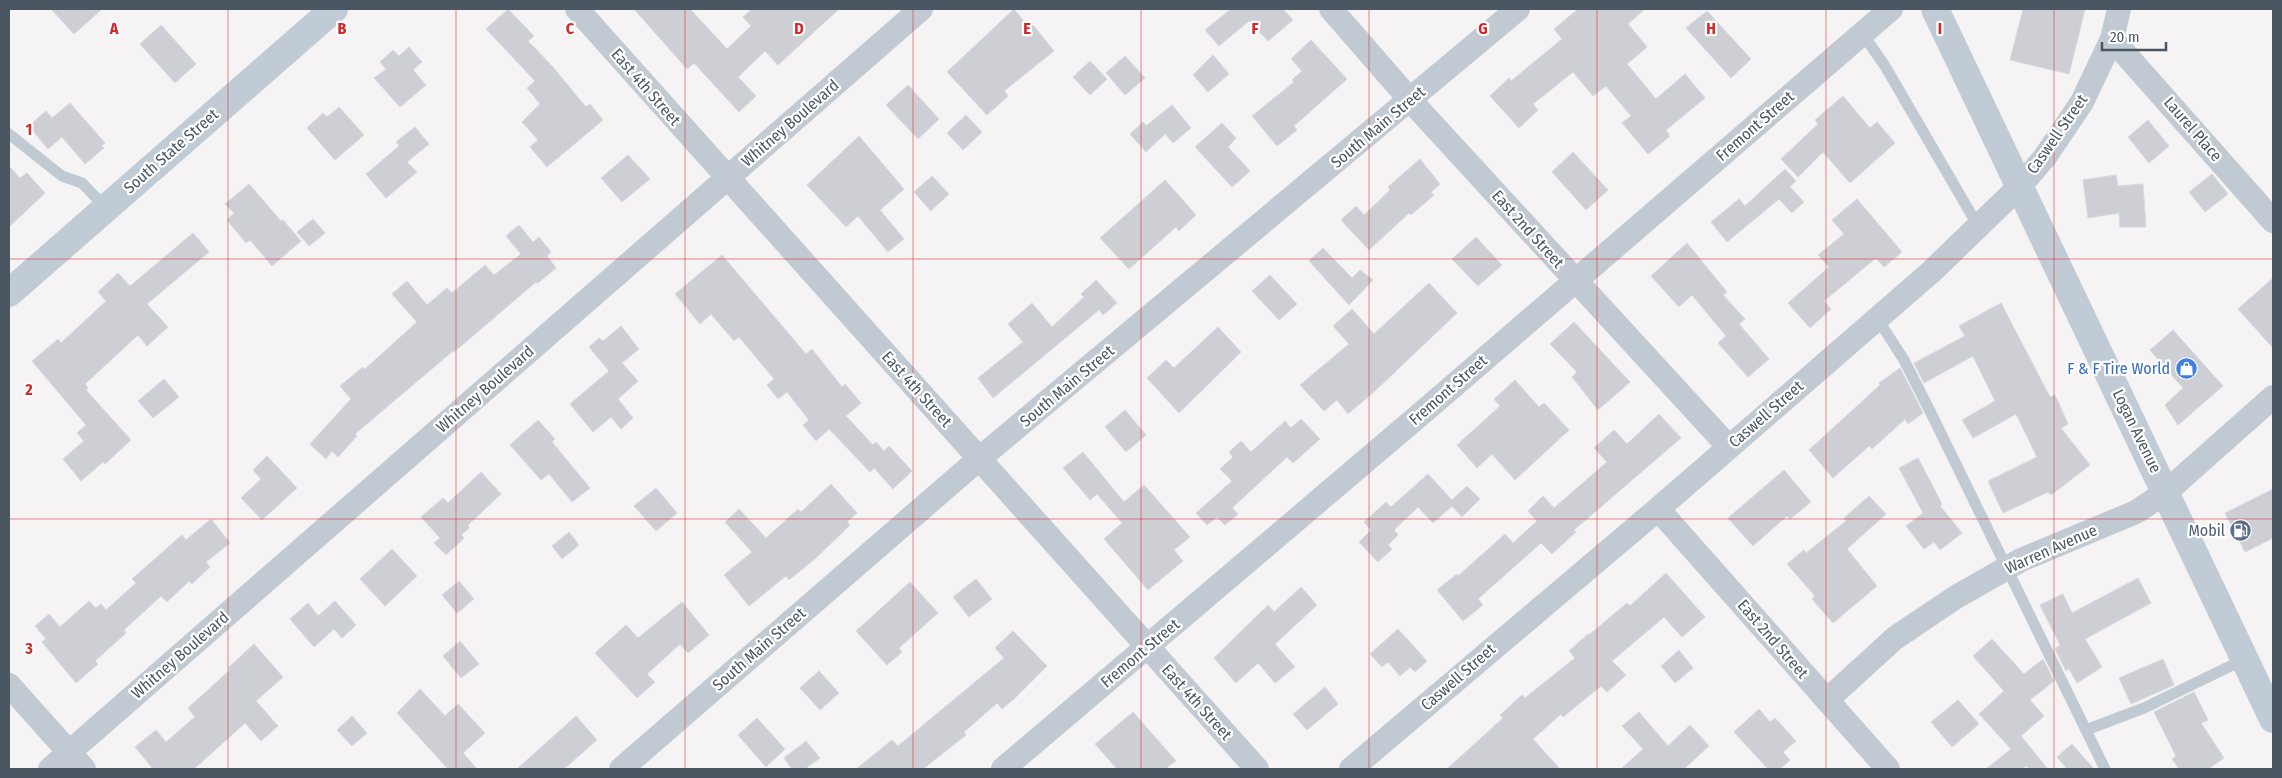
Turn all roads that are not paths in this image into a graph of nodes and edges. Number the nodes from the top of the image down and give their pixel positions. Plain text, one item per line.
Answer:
1 (334, 9) edge
2 (577, 9) edge
3 (1331, 9) edge
4 (1518, 9) edge
5 (1891, 9) edge
6 (1935, 9) edge
7 (2119, 9) edge
8 (915, 10) edge
9 (1862, 34) junction
10 (2112, 39) junction
11 (1411, 100) junction
12 (9, 134) edge
13 (727, 178) junction
14 (2020, 186) junction
15 (106, 208) junction
16 (2273, 220) edge
17 (1978, 226) junction
18 (1575, 281) junction
19 (9, 293) edge
20 (1877, 318) junction
21 (2273, 396) edge
22 (1728, 446) junction
23 (980, 458) junction
24 (2166, 492) junction
25 (1658, 509) junction
26 (2008, 568) junction
27 (1146, 646) junction
28 (2245, 659) junction
29 (9, 684) edge
30 (1827, 700) junction
31 (2273, 719) edge
32 (2086, 730) junction
33 (77, 761) edge
34 (1876, 765) edge
35 (50, 769) edge
36 (621, 769) edge
37 (1003, 769) edge
38 (1257, 769) edge
39 (1351, 769) edge
40 (2104, 769) edge

1 - 15 main road, South State Street
2 - 13 street, East 4th Street
3 - 11 street, East 2nd Street
4 - 11 street, South Main Street
5 - 9 street, Fremont Street
6 - 14 main road, Logan Avenue
7 - 10 street, Caswell Street
8 - 13 street, Whitney Boulevard
9 - 17 lane
9 - 18 street, Fremont Street
10 - 14 street, Caswell Street
10 - 16 street, Laurel Place
11 - 18 street, East 2nd Street
11 - 23 street, South Main Street
12 - 15 lane
13 - 23 street, East 4th Street
13 - 33 street, Whitney Boulevard
14 - 17 street, Caswell Street
14 - 24 main road, Logan Avenue
15 - 19 main road, South State Street
17 - 20 street, Caswell Street
18 - 22 street, East 2nd Street
18 - 27 street, Fremont Street
20 - 22 street, Caswell Street
20 - 26 lane
21 - 24 street, Warren Avenue
22 - 25 street, Caswell Street
23 - 27 street, East 4th Street
23 - 36 street, South Main Street
24 - 26 street, Warren Avenue
24 - 28 main road, Logan Avenue
25 - 30 street, East 2nd Street
25 - 39 street, Caswell Street
26 - 30 street, Warren Avenue
26 - 32 lane
27 - 37 street, Fremont Street
27 - 38 street, East 4th Street
28 - 31 main road, Logan Avenue
28 - 32 lane
29 - 33 street
30 - 34 street, East 2nd Street
32 - 40 lane
33 - 35 street, Whitney Boulevard

